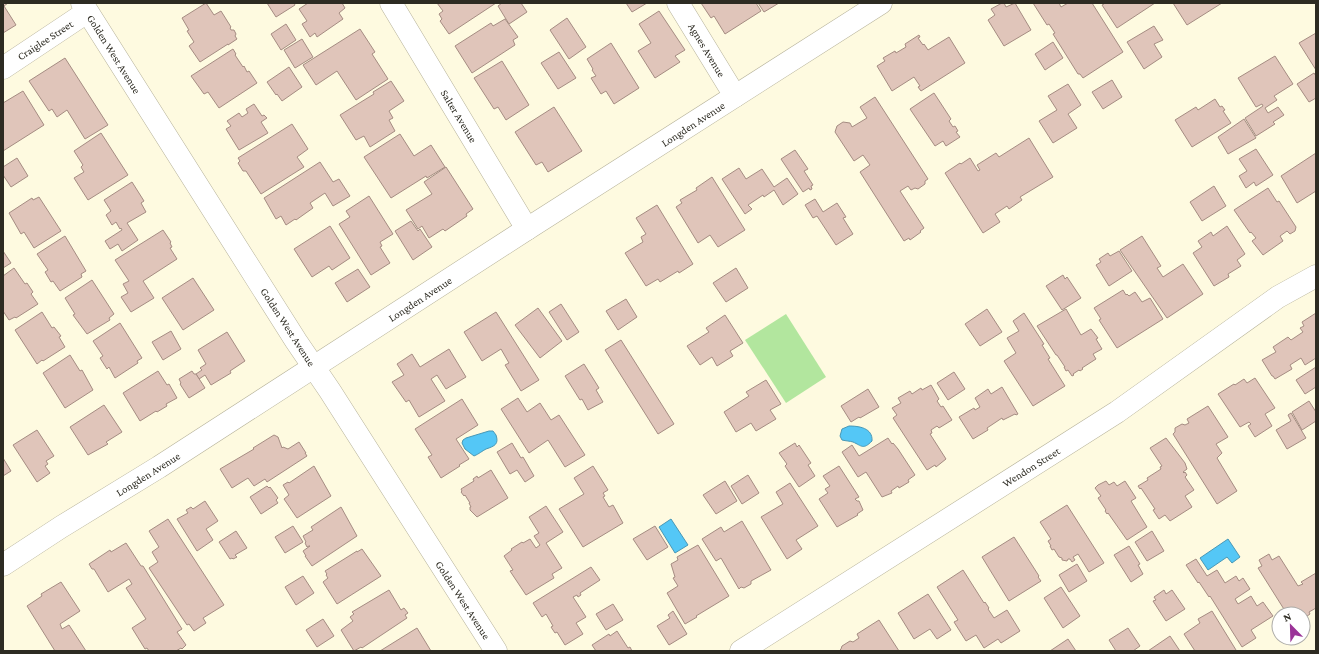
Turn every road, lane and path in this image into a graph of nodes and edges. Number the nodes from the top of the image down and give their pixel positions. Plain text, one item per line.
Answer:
1 (391, 3) edge
2 (678, 3) edge
3 (881, 3) edge
4 (84, 7) edge
5 (3, 68) edge
6 (736, 96) junction
7 (528, 229) junction
8 (1316, 276) edge
9 (314, 367) junction
10 (3, 565) edge
11 (496, 651) edge
12 (741, 651) edge

1 - 7 street, Salter Avenue
2 - 6 street, Agnes Avenue
3 - 6 street, Longden Avenue
4 - 5 street, Craiglee Street
4 - 9 street, Golden West Avenue
6 - 7 street, Longden Avenue
7 - 9 street, Longden Avenue
8 - 12 street, Wendon Street
9 - 10 street, Longden Avenue
9 - 11 street, Golden West Avenue

